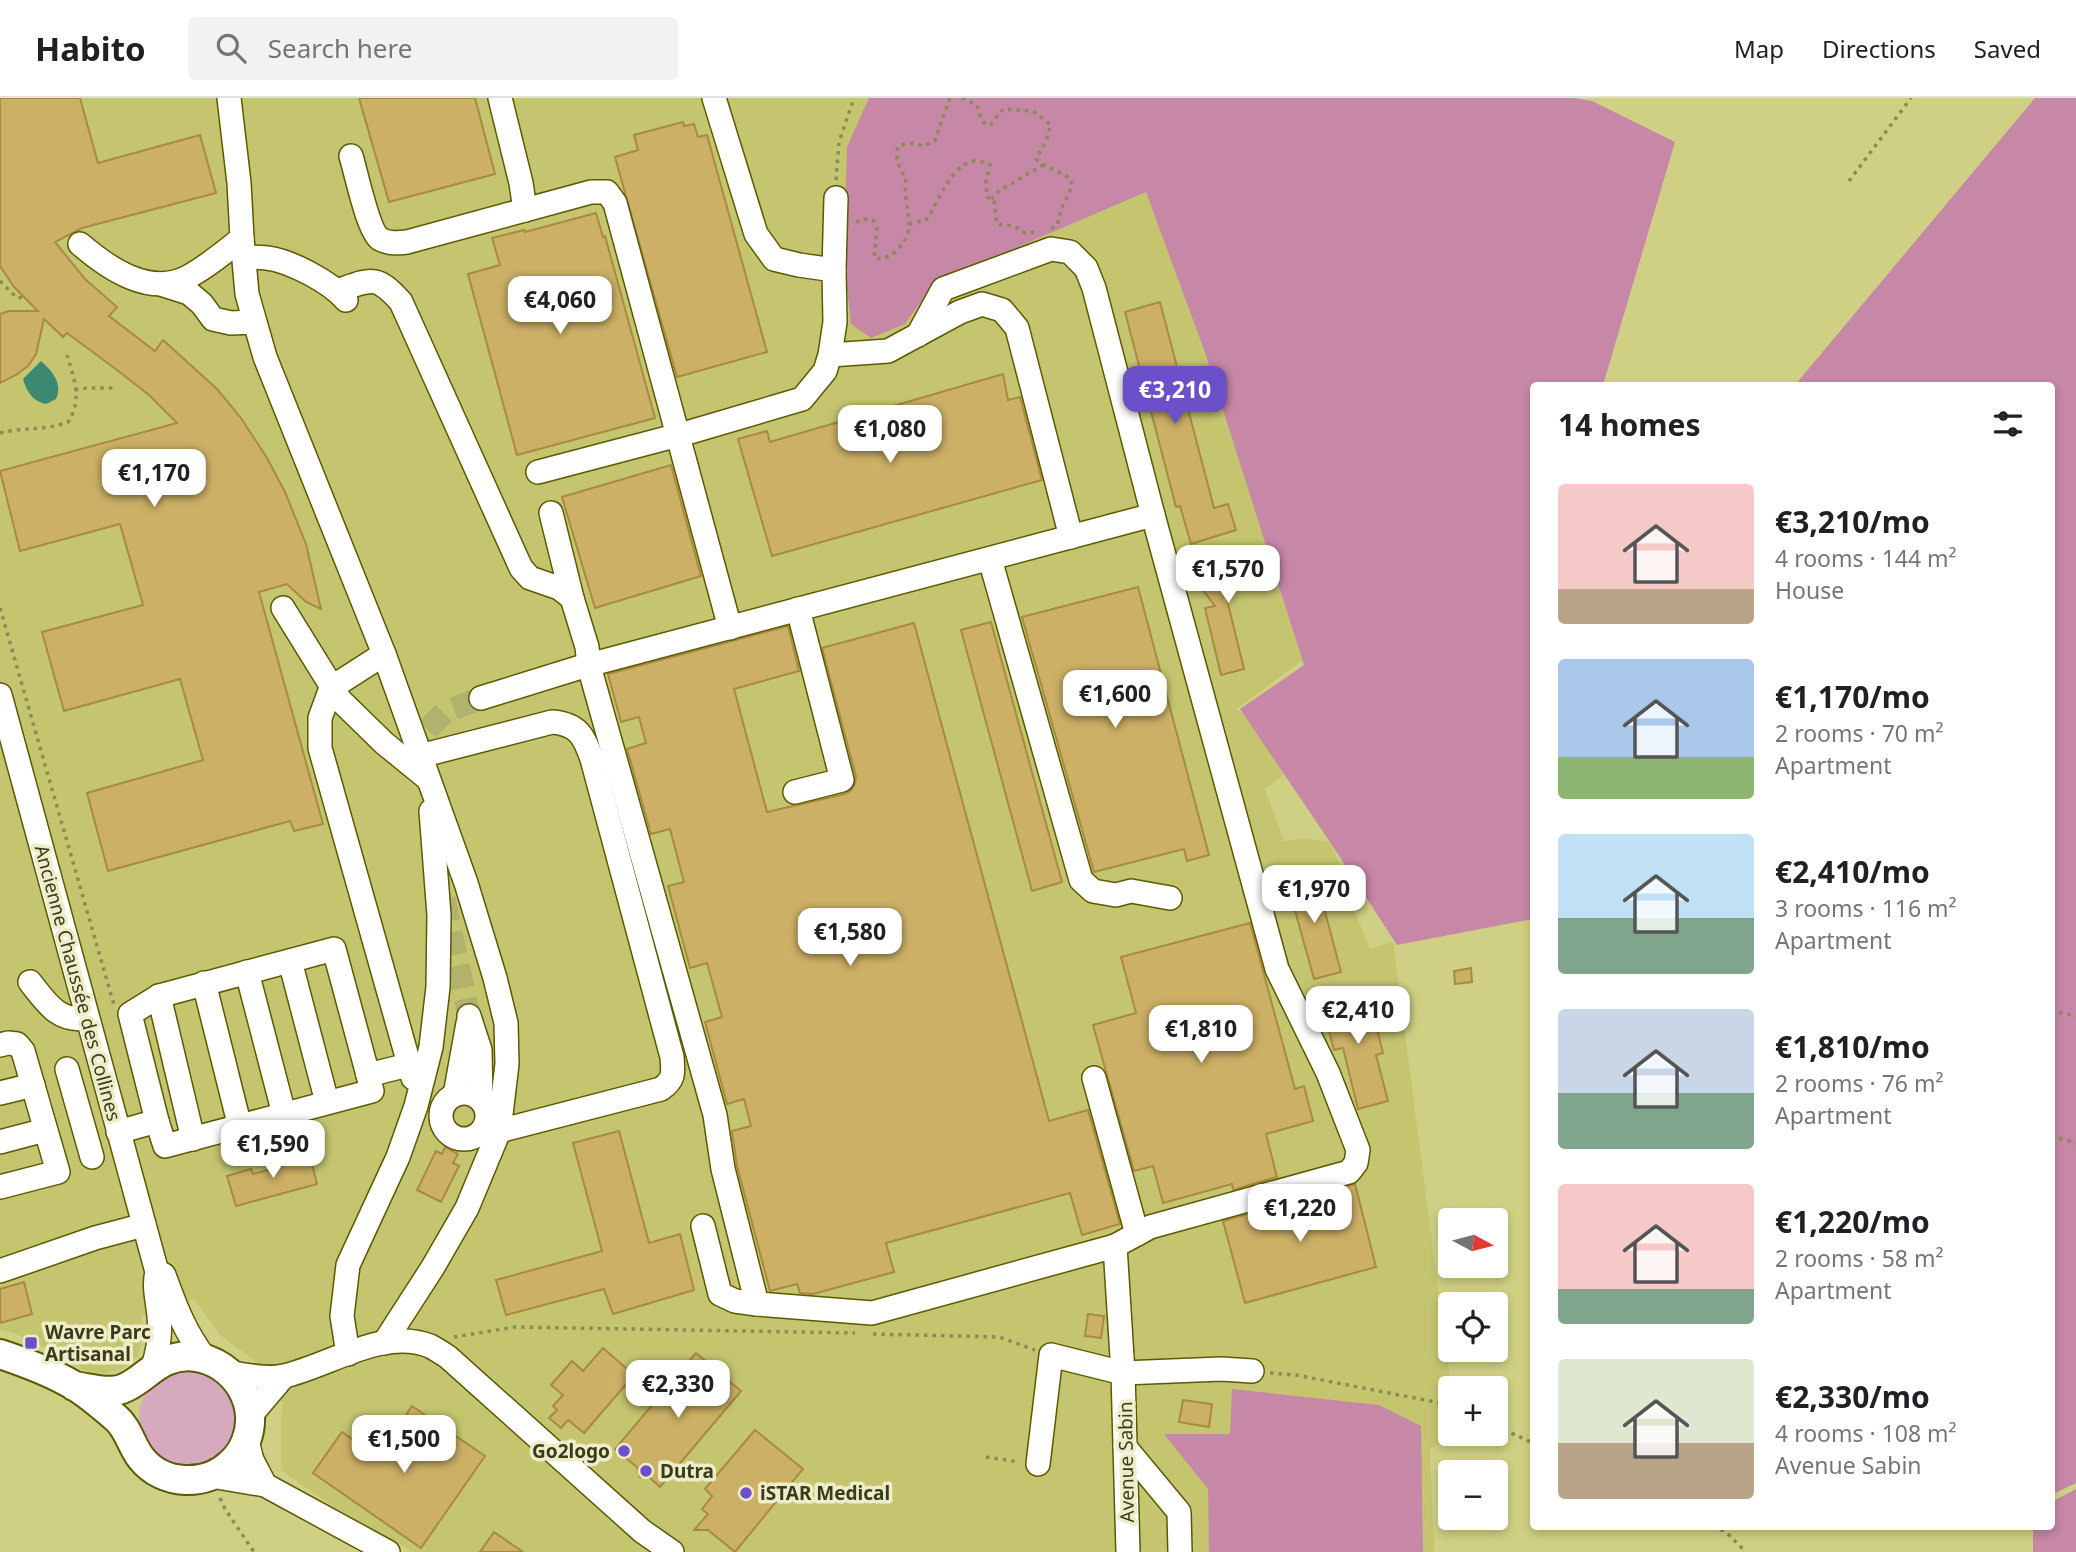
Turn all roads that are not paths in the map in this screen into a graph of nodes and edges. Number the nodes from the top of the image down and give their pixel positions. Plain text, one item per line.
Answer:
1 (229, 98) edge
2 (500, 98) edge
3 (714, 98) edge
4 (351, 156) dead end
5 (836, 198) road end
6 (525, 210) junction
7 (80, 244) dead end
8 (243, 248) junction
9 (834, 270) junction
10 (161, 284) junction
11 (254, 322) junction
12 (918, 335) junction
13 (830, 355) junction
14 (678, 435) junction
15 (538, 472) dead end
16 (551, 513) dead end
17 (1153, 515) junction
18 (1071, 537) junction
19 (990, 559) junction
20 (572, 598) junction
21 (283, 608) dead end
22 (799, 610) junction
23 (730, 628) junction
24 (384, 654) junction
25 (589, 666) junction
26 (331, 688) junction
27 (0, 695) edge
28 (481, 698) tunnel mouth
29 (420, 755) junction
30 (428, 779) junction
31 (795, 792) dead end
32 (466, 883) junction
33 (437, 888) junction
34 (1170, 898) dead end
35 (289, 961) junction
36 (247, 972) junction
37 (30, 982) dead end
38 (204, 983) junction
39 (159, 996) junction
40 (87, 1018) junction
41 (0, 1045) edge
42 (98, 1059) junction
43 (408, 1065) junction
44 (67, 1069) junction
45 (369, 1075) junction
46 (1094, 1078) dead end
47 (31, 1081) junction
48 (0, 1093) edge
49 (417, 1100) junction
50 (327, 1102) junction
51 (448, 1103) junction
52 (284, 1114) junction
53 (489, 1118) junction
54 (157, 1121) junction
55 (240, 1127) junction
56 (45, 1130) junction
57 (118, 1132) junction
58 (193, 1139) junction
59 (0, 1142) edge
60 (92, 1157) dead end
61 (0, 1187) edge
62 (144, 1226) junction
63 (703, 1226) dead end
64 (1136, 1234) junction
65 (1115, 1246) junction
66 (0, 1271) edge
67 (157, 1272) junction
68 (757, 1304) junction
69 (384, 1343) junction
70 (0, 1354) edge
71 (348, 1354) junction
72 (205, 1359) junction
73 (1252, 1371) road end
74 (231, 1373) junction
75 (1123, 1373) junction
76 (147, 1374) junction
77 (283, 1377) junction
78 (74, 1386) junction
79 (248, 1428) junction
80 (130, 1436) junction
81 (1125, 1447) junction
82 (1038, 1464) road end
83 (211, 1476) junction
84 (265, 1485) junction
85 (388, 1552) edge
86 (672, 1552) edge
87 (1128, 1552) edge
88 (1180, 1552) edge

1 - 8 street
2 - 6 street
3 - 9 street
4 - 6 street
5 - 9 street
6 - 14 street
7 - 10 street
8 - 10 street
8 - 11 street
8 - 20 street
9 - 13 street
10 - 11 street
11 - 24 street
12 - 13 street
12 - 17 street
12 - 18 street
13 - 14 street
14 - 15 street
14 - 23 street
16 - 20 street
17 - 18 street
17 - 64 street
18 - 19 street
19 - 22 street
19 - 34 street
20 - 25 street
21 - 26 street
22 - 23 street
22 - 31 street
23 - 25 street
24 - 26 street
24 - 29 street
25 - 28 street
25 - 68 street
26 - 30 street
26 - 43 street
27 - 40 street, Ancienne Chaussée des Collines
29 - 30 street
29 - 53 street
30 - 32 street
30 - 33 street
32 - 33 street
32 - 53 street
33 - 49 street
35 - 36 street
35 - 45 street
35 - 50 street
36 - 38 street
36 - 52 street
37 - 40 street
38 - 39 street
38 - 55 street
39 - 54 street
39 - 58 street
40 - 42 street, Ancienne Chaussée des Collines
41 - 47 street
42 - 44 street
42 - 57 street, Ancienne Chaussée des Collines
43 - 45 street
43 - 49 street
44 - 47 street
44 - 60 street
45 - 50 street
46 - 64 street
47 - 48 street
47 - 56 street
49 - 51 street
49 - 71 street
50 - 52 street
51 - 53 street
51 - 53 street
51 - 53 street
52 - 55 street
53 - 69 street
54 - 57 street
54 - 58 street
55 - 58 street
56 - 59 street
56 - 61 street
57 - 62 street, Ancienne Chaussée des Collines
62 - 66 street
62 - 67 street, Ancienne Chaussée des Collines
63 - 68 street
64 - 65 street
65 - 68 street
65 - 75 street, Avenue Sabin
67 - 72 street, Ancienne Chaussée des Collines
67 - 76 street, Ancienne Chaussée des Collines
69 - 71 street
69 - 86 street
70 - 78 main road
71 - 77 street
72 - 74 main road
72 - 76 main road
73 - 75 street
74 - 77 street
74 - 79 main road
75 - 81 street, Avenue Sabin
75 - 82 street
76 - 78 main road
76 - 80 main road
77 - 79 street
78 - 80 main road
79 - 83 main road
79 - 84 street
80 - 83 main road
81 - 87 street, Avenue Sabin
81 - 88 street
83 - 84 street
84 - 85 street

